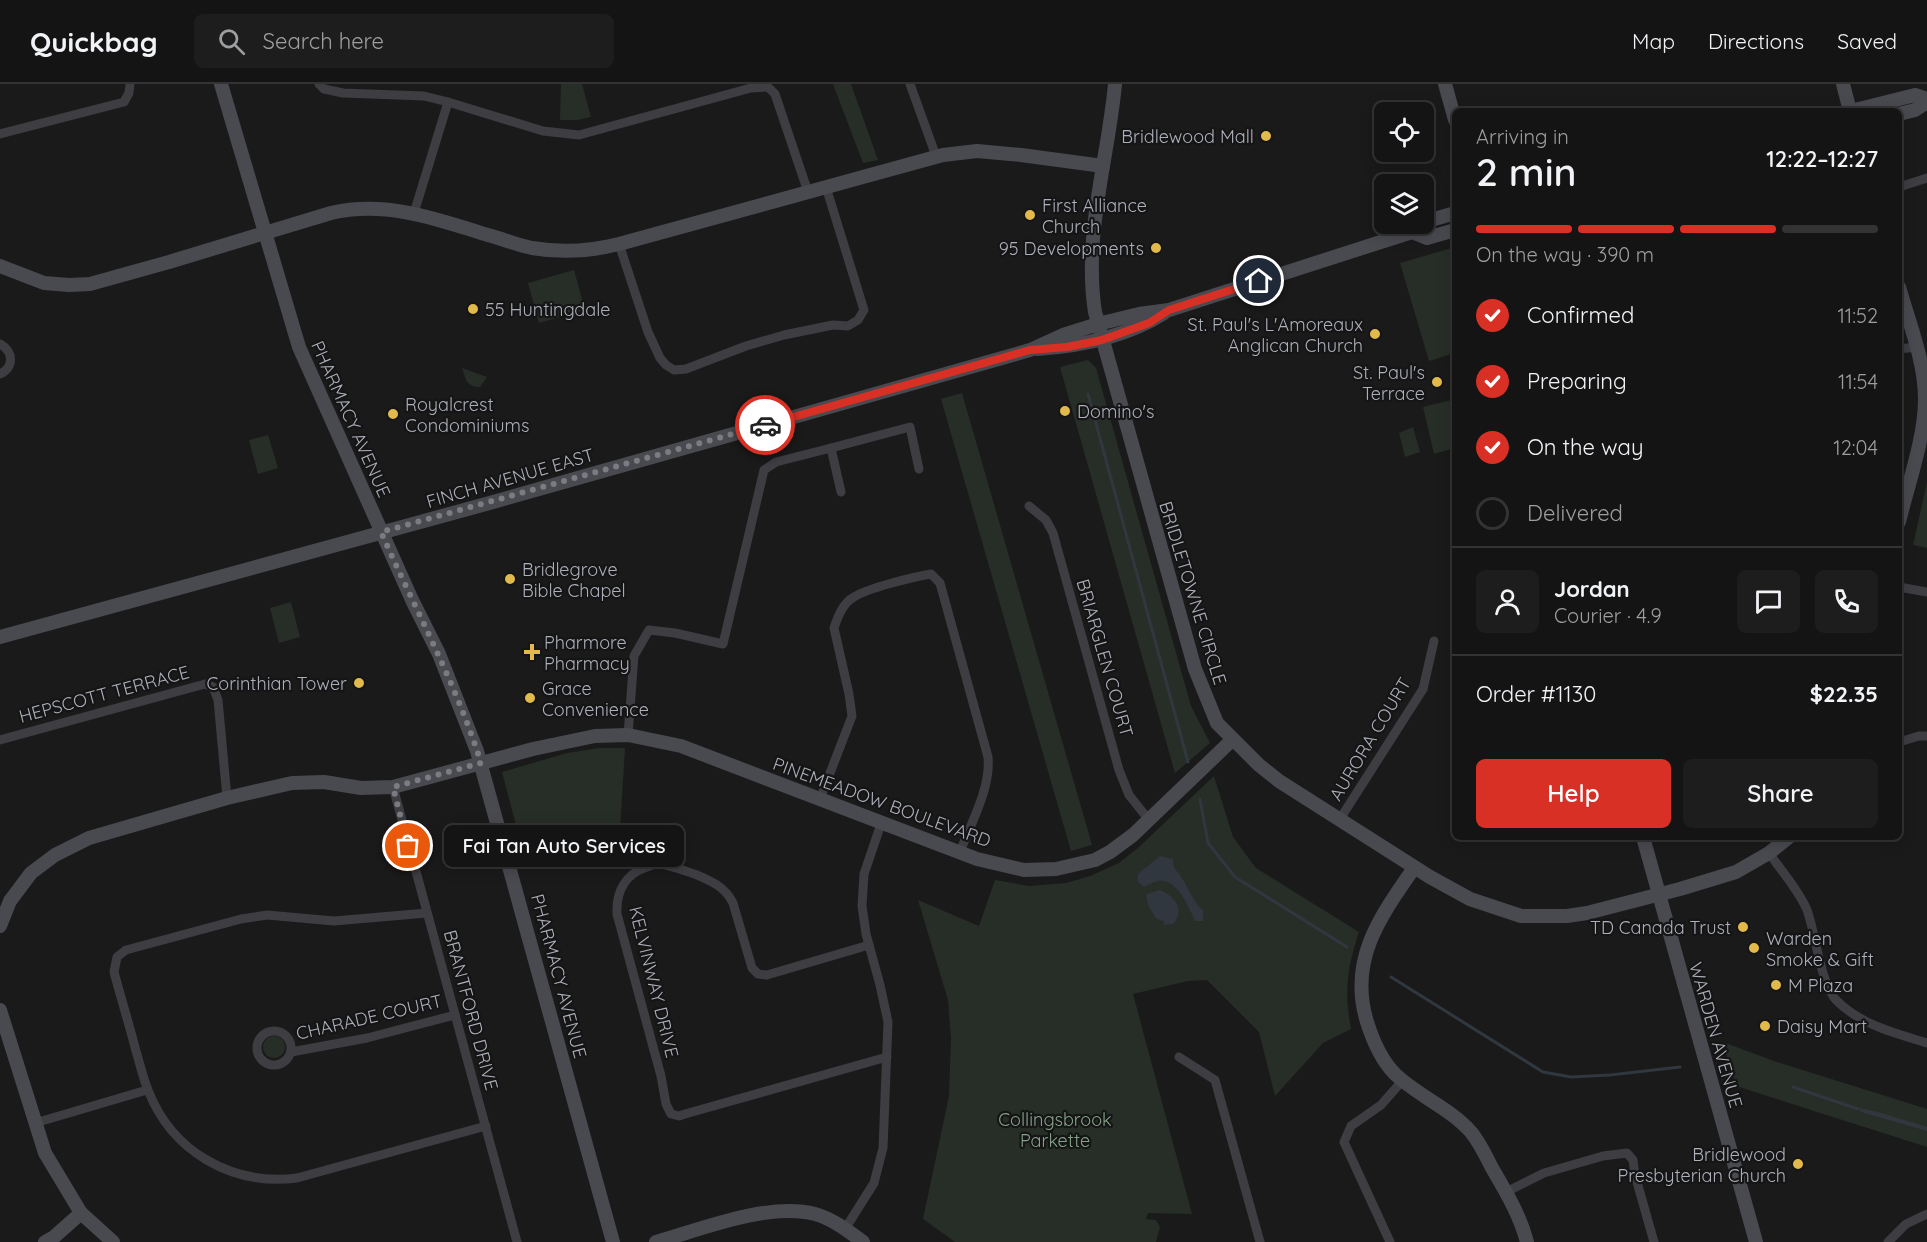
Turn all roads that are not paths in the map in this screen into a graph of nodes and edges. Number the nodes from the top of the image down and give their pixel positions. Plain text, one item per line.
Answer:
1 (130, 84) edge
2 (221, 84) edge
3 (319, 84) edge
4 (910, 84) edge
5 (1114, 84) edge
6 (1445, 84) edge
7 (1843, 84) edge
8 (1927, 100) edge
9 (448, 102) junction
10 (1850, 108) edge
11 (1863, 108) edge
12 (1452, 109) edge
13 (1902, 113) edge
14 (0, 135) edge
15 (936, 156) junction
16 (1103, 166) junction
17 (1927, 178) edge
18 (1902, 186) edge
19 (826, 187) junction
20 (808, 192) junction
21 (414, 213) junction
22 (1452, 214) edge
23 (1434, 221) edge
24 (1452, 231) edge
25 (265, 233) junction
26 (1395, 234) edge
27 (1424, 234) edge
28 (619, 244) junction
29 (0, 266) edge
30 (1902, 297) edge
31 (1169, 310) junction
32 (1098, 324) junction
33 (1102, 340) junction
34 (0, 344) edge
35 (1916, 347) junction
36 (1902, 349) edge
37 (1030, 350) junction
38 (0, 374) edge
39 (1926, 399) edge
40 (831, 448) junction
41 (920, 469) dead end
42 (841, 492) dead end
43 (1029, 506) dead end
44 (1902, 510) edge
45 (381, 532) junction
46 (1902, 588) edge
47 (1927, 592) edge
48 (0, 637) edge
49 (1434, 641) dead end
50 (628, 735) junction
51 (1927, 736) edge
52 (0, 740) edge
53 (1232, 740) junction
54 (1902, 740) edge
55 (481, 763) junction
56 (393, 787) junction
57 (227, 798) junction
58 (820, 799) junction
59 (1341, 819) junction
60 (1149, 820) junction
61 (881, 824) junction
62 (1643, 840) edge
63 (1785, 840) edge
64 (960, 852) junction
65 (1769, 853) junction
66 (1414, 868) junction
67 (1658, 894) junction
68 (3, 907) edge
69 (427, 913) junction
70 (0, 926) edge
71 (869, 945) junction
72 (0, 1010) edge
73 (455, 1015) junction
74 (1927, 1043) edge
75 (291, 1052) dead end
76 (886, 1057) junction
77 (1179, 1057) dead end
78 (1403, 1080) junction
79 (147, 1090) junction
80 (35, 1124) junction
81 (486, 1126) junction
82 (1506, 1192) junction
83 (81, 1213) junction
84 (1927, 1214) edge
85 (845, 1229) junction
86 (45, 1242) edge
87 (113, 1242) edge
88 (517, 1242) edge
89 (613, 1242) edge
90 (656, 1242) edge
91 (863, 1242) edge
92 (1260, 1242) edge
93 (1390, 1242) edge
94 (1527, 1242) edge
95 (1654, 1242) edge
96 (1756, 1242) edge
97 (1888, 1242) edge

1 - 14 street
2 - 25 street, PHARMACY AVENUE
3 - 9 street
4 - 15 street
5 - 16 street, BRIDLETOWNE CIRCLE
6 - 12 street
7 - 10 street
8 - 11 street
8 - 13 street
9 - 20 street
9 - 21 street
15 - 16 street
15 - 19 street
16 - 32 street, BRIDLETOWNE CIRCLE
17 - 18 street
19 - 20 street
19 - 28 street
20 - 28 street
21 - 25 street
21 - 28 street
22 - 23 street, FINCH AVENUE EAST
24 - 27 street, FINCH AVENUE EAST
25 - 29 street
25 - 45 street, PHARMACY AVENUE
26 - 31 street, FINCH AVENUE EAST
30 - 35 street
31 - 32 street, FINCH AVENUE EAST
31 - 33 street, FINCH AVENUE EAST
32 - 33 street, BRIDLETOWNE CIRCLE
32 - 37 street, FINCH AVENUE EAST
33 - 37 street, FINCH AVENUE EAST
33 - 53 street, BRIDLETOWNE CIRCLE
34 - 38 street
35 - 36 street
35 - 39 street
37 - 45 street, FINCH AVENUE EAST
39 - 44 street
40 - 41 street
40 - 42 street
40 - 50 street
43 - 60 street, BRIARGLEN COURT
45 - 48 street, FINCH AVENUE EAST
45 - 55 street, PHARMACY AVENUE
46 - 47 street
49 - 59 street, AURORA COURT
50 - 55 street, PINEMEADOW BOULEVARD
50 - 58 street, PINEMEADOW BOULEVARD
51 - 54 street
52 - 57 street, HEPSCOTT TERRACE
53 - 59 street, BRIDLETOWNE CIRCLE
53 - 60 street, PINEMEADOW BOULEVARD
55 - 56 street, PINEMEADOW BOULEVARD
55 - 89 street, PHARMACY AVENUE
56 - 57 street, PINEMEADOW BOULEVARD
56 - 69 street, BRANTFORD DRIVE
57 - 68 street, PINEMEADOW BOULEVARD
58 - 61 street, PINEMEADOW BOULEVARD
58 - 64 street
59 - 66 street, BRIDLETOWNE CIRCLE
60 - 64 street, PINEMEADOW BOULEVARD
61 - 64 street, PINEMEADOW BOULEVARD
61 - 71 street
62 - 67 street, WARDEN AVENUE
63 - 65 street, BRIDLETOWNE CIRCLE
65 - 67 street, BRIDLETOWNE CIRCLE
65 - 74 street
66 - 67 street, BRIDLETOWNE CIRCLE
66 - 78 street
67 - 96 street, WARDEN AVENUE
68 - 70 street, PINEMEADOW BOULEVARD
69 - 73 street, BRANTFORD DRIVE
69 - 79 street
71 - 76 street
71 - 76 street, KELVINWAY DRIVE
72 - 80 street
73 - 75 street, CHARADE COURT
73 - 81 street, BRANTFORD DRIVE
76 - 85 street
77 - 92 street
78 - 82 street
78 - 93 street
79 - 80 street
79 - 81 street
80 - 83 street
81 - 88 street, BRANTFORD DRIVE
82 - 94 street
82 - 95 street
83 - 86 street
83 - 87 street
84 - 97 street
85 - 90 street
85 - 91 street

